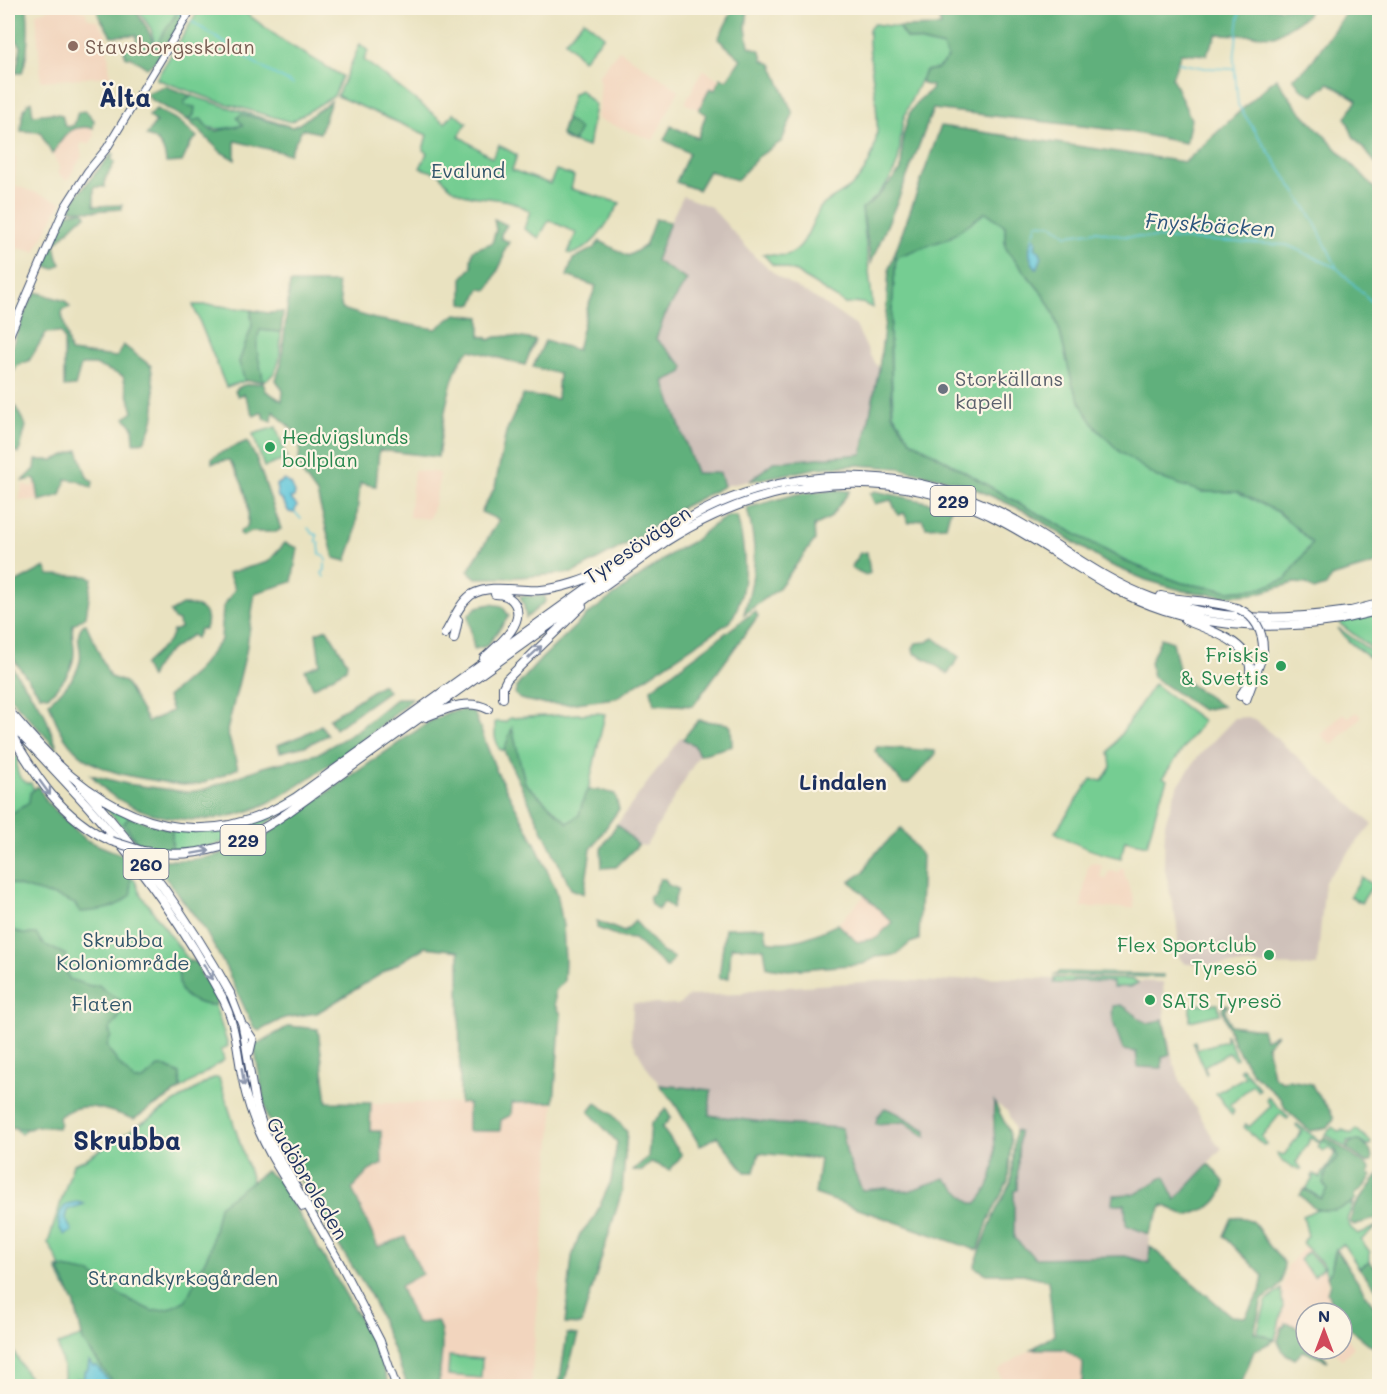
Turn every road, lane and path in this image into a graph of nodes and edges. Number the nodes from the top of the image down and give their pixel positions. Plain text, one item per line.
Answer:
1 (192, 8) edge
2 (8, 339) edge
3 (619, 565) junction
4 (1126, 587) junction
5 (600, 589) junction
6 (1380, 603) edge
7 (1165, 611) junction
8 (1349, 611) joint
9 (1380, 611) edge
10 (1340, 620) joint
11 (445, 634) dead end
12 (454, 639) dead end
13 (468, 674) junction
14 (503, 698) dead end
15 (488, 709) dead end
16 (8, 710) edge
17 (8, 721) edge
18 (412, 723) junction
19 (8, 729) edge
20 (70, 775) junction
21 (226, 995) junction
22 (232, 1020) junction
23 (249, 1039) junction
24 (339, 1262) junction
25 (396, 1386) edge

1 - 2 main road
3 - 4 highway, Tyresövägen / 229
3 - 11 highway
3 - 13 highway, Tyresövägen / 229
4 - 7 highway, bridge
4 - 8 highway, Tyresövägen / 229
5 - 7 highway, Tyresövägen / 229
14 -> 5 highway
5 - 18 highway, Tyresövägen / 229
6 - 8 main road, Tyresövägen / 229
7 - 10 highway, Tyresövägen / 229
9 - 10 main road, Tyresövägen / 229
12 - 13 highway
13 - 20 highway, Tyresövägen / 229
15 - 18 highway
16 - 20 highway, Tyresövägen / 229
17 -> 21 highway, Gudöbroleden / 260
19 -> 18 highway, Tyresövägen / 229, bridge
20 - 21 highway, Gudöbroleden / 260
21 - 22 main road, Gudöbroleden / 260
21 - 23 main road, Gudöbroleden / 260
22 - 23 main road
22 -> 24 main road, Gudöbroleden / 260
23 - 24 main road, Gudöbroleden / 260
24 - 25 main road, Gudöbroleden / 260

